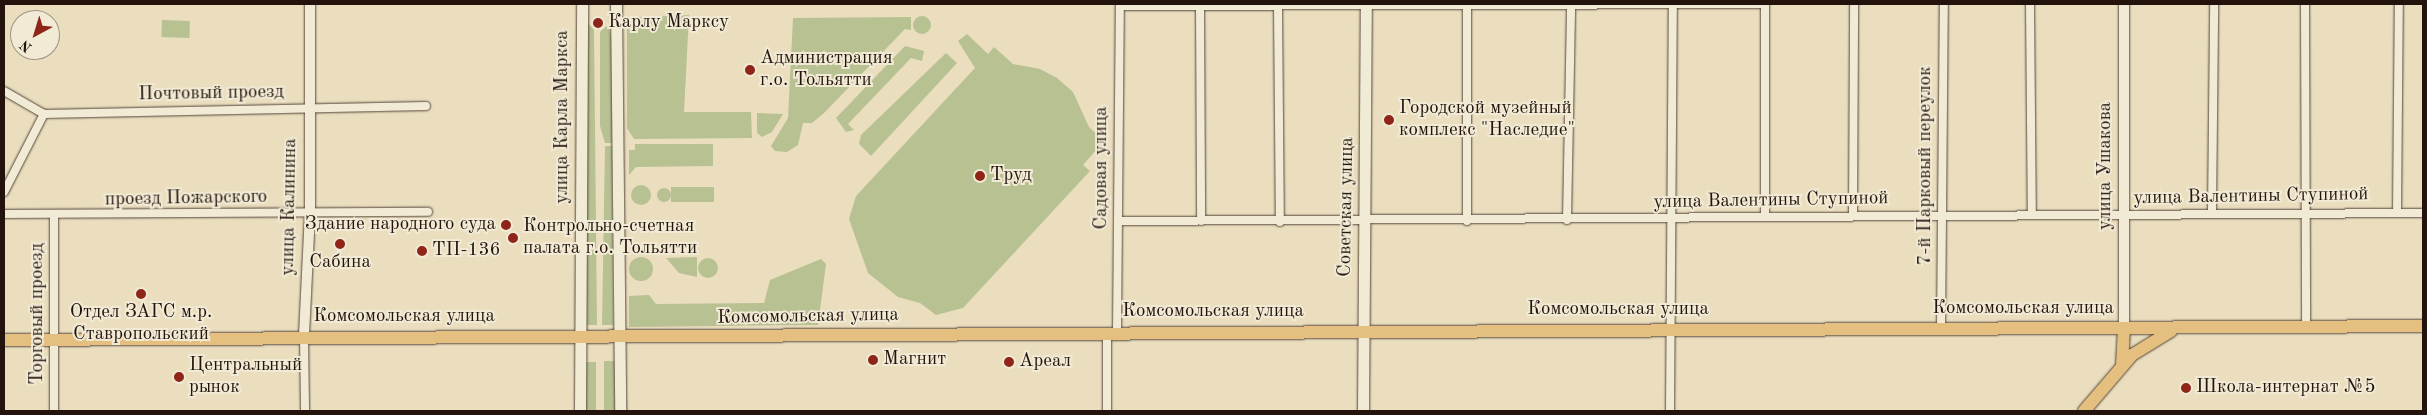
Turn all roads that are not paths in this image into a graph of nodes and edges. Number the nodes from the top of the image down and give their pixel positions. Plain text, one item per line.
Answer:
1 (310, 4) edge
2 (582, 4) edge
3 (616, 4) edge
4 (1672, 4) edge
5 (1764, 4) edge
6 (1854, 4) edge
7 (1944, 4) edge
8 (2030, 4) edge
9 (2124, 4) edge
10 (2214, 4) edge
11 (2304, 4) edge
12 (2399, 4) edge
13 (1120, 5) edge
14 (1200, 6) junction
15 (1278, 6) junction
16 (1366, 6) edge
17 (1572, 6) junction
18 (1466, 7) junction
19 (4, 91) edge
20 (426, 106) dead end
21 (309, 108) junction
22 (44, 114) junction
23 (4, 192) edge
24 (428, 212) dead end
25 (2212, 212) junction
26 (2304, 212) junction
27 (310, 213) junction
28 (2397, 213) junction
29 (2423, 213) edge
30 (4, 214) edge
31 (2032, 214) junction
32 (1942, 215) junction
33 (2123, 215) junction
34 (54, 216) junction
35 (1853, 216) junction
36 (1765, 217) junction
37 (1672, 218) junction
38 (1567, 220) junction
39 (1118, 221) junction
40 (1201, 221) junction
41 (1467, 221) junction
42 (1280, 222) junction
43 (1364, 222) junction
44 (2306, 326) junction
45 (2423, 326) edge
46 (2192, 327) junction
47 (1670, 328) junction
48 (2124, 328) junction
49 (1941, 329) junction
50 (1363, 330) junction
51 (1112, 332) junction
52 (304, 335) junction
53 (580, 337) junction
54 (619, 338) junction
55 (55, 339) junction
56 (4, 340) edge
57 (2122, 366) junction
58 (54, 411) edge
59 (305, 411) edge
60 (580, 411) edge
61 (620, 411) edge
62 (1107, 411) edge
63 (1363, 411) edge
64 (1670, 411) edge
65 (2084, 411) edge

1 - 21 street, улица Калинина
2 - 53 main road, улица Карла Маркса
3 - 54 main road
4 - 5 street
4 - 17 street
4 - 37 street
5 - 36 street
6 - 35 street
7 - 32 street, 7-й Парковый переулок
8 - 31 street
9 - 33 street, улица Ушакова
10 - 25 street
11 - 26 street
12 - 28 street
13 - 14 street
13 - 39 street, Садовая улица
14 - 15 street
14 - 40 street
15 - 16 street
15 - 42 street
16 - 18 street
16 - 43 main road, Советская улица
17 - 18 street
17 - 38 street
18 - 41 street
19 - 22 street
20 - 21 street, Почтовый проезд
21 - 22 street, Почтовый проезд
21 - 27 street, улица Калинина
22 - 23 street
24 - 27 street, проезд Пожарского
25 - 26 street, улица Валентины Ступиной
25 - 33 street, улица Валентины Ступиной
26 - 28 street, улица Валентины Ступиной
26 - 44 street
27 - 34 street, проезд Пожарского
27 - 52 street, улица Калинина
28 - 29 street, улица Валентины Ступиной
30 - 34 street, проезд Пожарского
31 - 32 street, улица Валентины Ступиной
31 - 33 street, улица Валентины Ступиной
32 - 35 street, улица Валентины Ступиной
32 - 49 street, 7-й Парковый переулок
33 - 48 street, улица Ушакова
34 - 55 street, Торговый проезд
35 - 36 street, улица Валентины Ступиной
36 - 37 street, улица Валентины Ступиной
37 - 38 street, улица Валентины Ступиной
37 - 47 street
38 - 41 street, улица Валентины Ступиной
39 - 40 street, улица Валентины Ступиной
39 - 51 street, Садовая улица
40 - 42 street, улица Валентины Ступиной
41 - 43 street, улица Валентины Ступиной
42 - 43 street, улица Валентины Ступиной
43 - 50 main road, Советская улица
44 - 45 main road, Комсомольская улица
44 - 46 main road, Комсомольская улица
46 - 48 main road, Комсомольская улица
46 - 57 main road
47 - 49 main road, Комсомольская улица
47 - 50 main road, Комсомольская улица
47 - 64 street
48 - 49 main road, Комсомольская улица
48 - 57 main road
50 - 51 main road, Комсомольская улица
50 - 63 main road, Советская улица
51 - 54 main road, Комсомольская улица
51 - 62 street, Садовая улица
52 - 53 main road, Комсомольская улица
52 - 55 main road, Комсомольская улица
52 - 59 street, улица Калинина
53 - 54 main road, Комсомольская улица
53 - 60 main road, улица Карла Маркса
54 - 61 main road
55 - 56 main road, Комсомольская улица
55 - 58 street, Торговый проезд
57 - 65 main road

